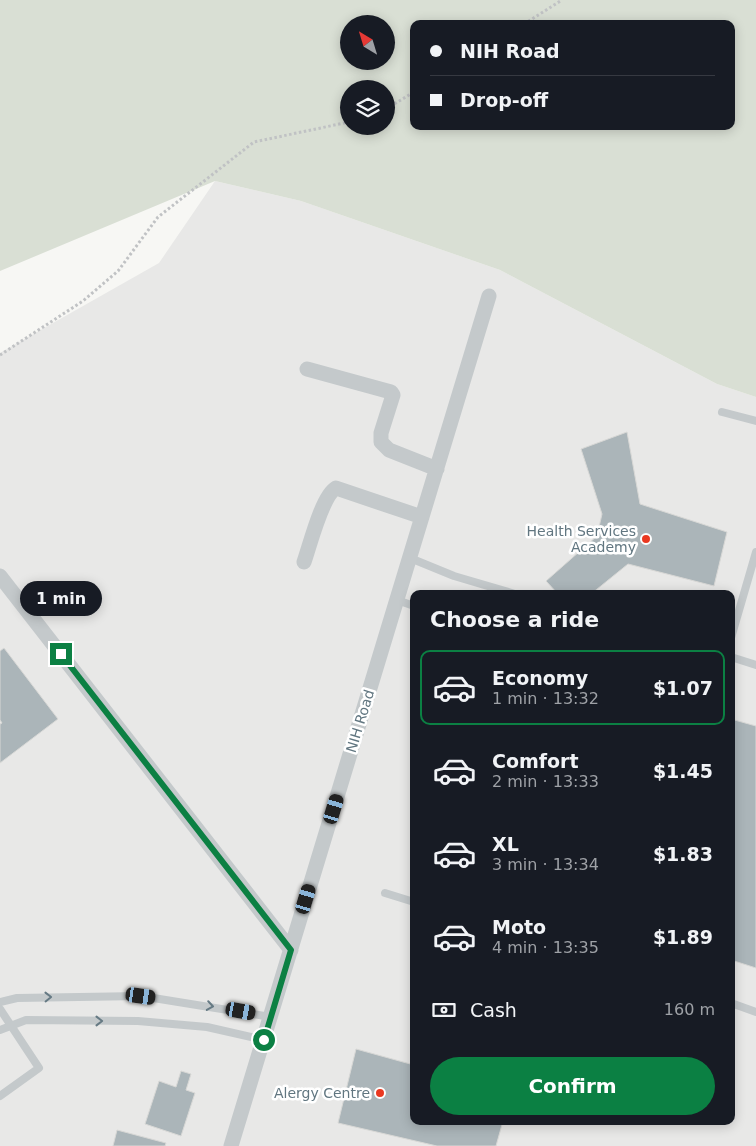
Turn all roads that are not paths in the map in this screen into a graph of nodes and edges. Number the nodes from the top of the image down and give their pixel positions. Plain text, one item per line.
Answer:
1 (489, 296) dead end
2 (306, 369) dead end
3 (722, 412) dead end
4 (756, 421) edge
5 (437, 469) junction
6 (422, 517) junction
7 (756, 552) edge
8 (410, 558) junction
9 (304, 562) dead end
10 (0, 576) edge
11 (501, 590) edge
12 (397, 600) junction
13 (410, 605) edge
14 (735, 624) edge
15 (735, 658) edge
16 (756, 665) edge
17 (385, 893) dead end
18 (410, 901) edge
19 (291, 950) junction
20 (0, 1002) edge
21 (735, 1004) edge
22 (0, 1009) edge
23 (756, 1012) edge
24 (271, 1016) junction
25 (10, 1025) junction
26 (0, 1030) edge
27 (264, 1040) junction
28 (0, 1096) edge
29 (231, 1146) edge

1 - 5 street, NIH Road
2 - 5 street
3 - 4 lane
5 - 6 street, NIH Road
6 - 8 street, NIH Road
6 - 9 street
7 - 14 lane
8 - 11 lane
8 - 12 street, NIH Road
10 - 19 street
12 - 13 lane
12 - 19 street, NIH Road
15 - 16 lane
17 - 18 lane
19 - 24 street, NIH Road
20 -> 24 lane
21 - 23 lane
22 - 25 lane
24 - 27 street, NIH Road
25 - 26 lane
25 -> 27 lane
25 - 28 lane
27 - 29 street, NIH Road

